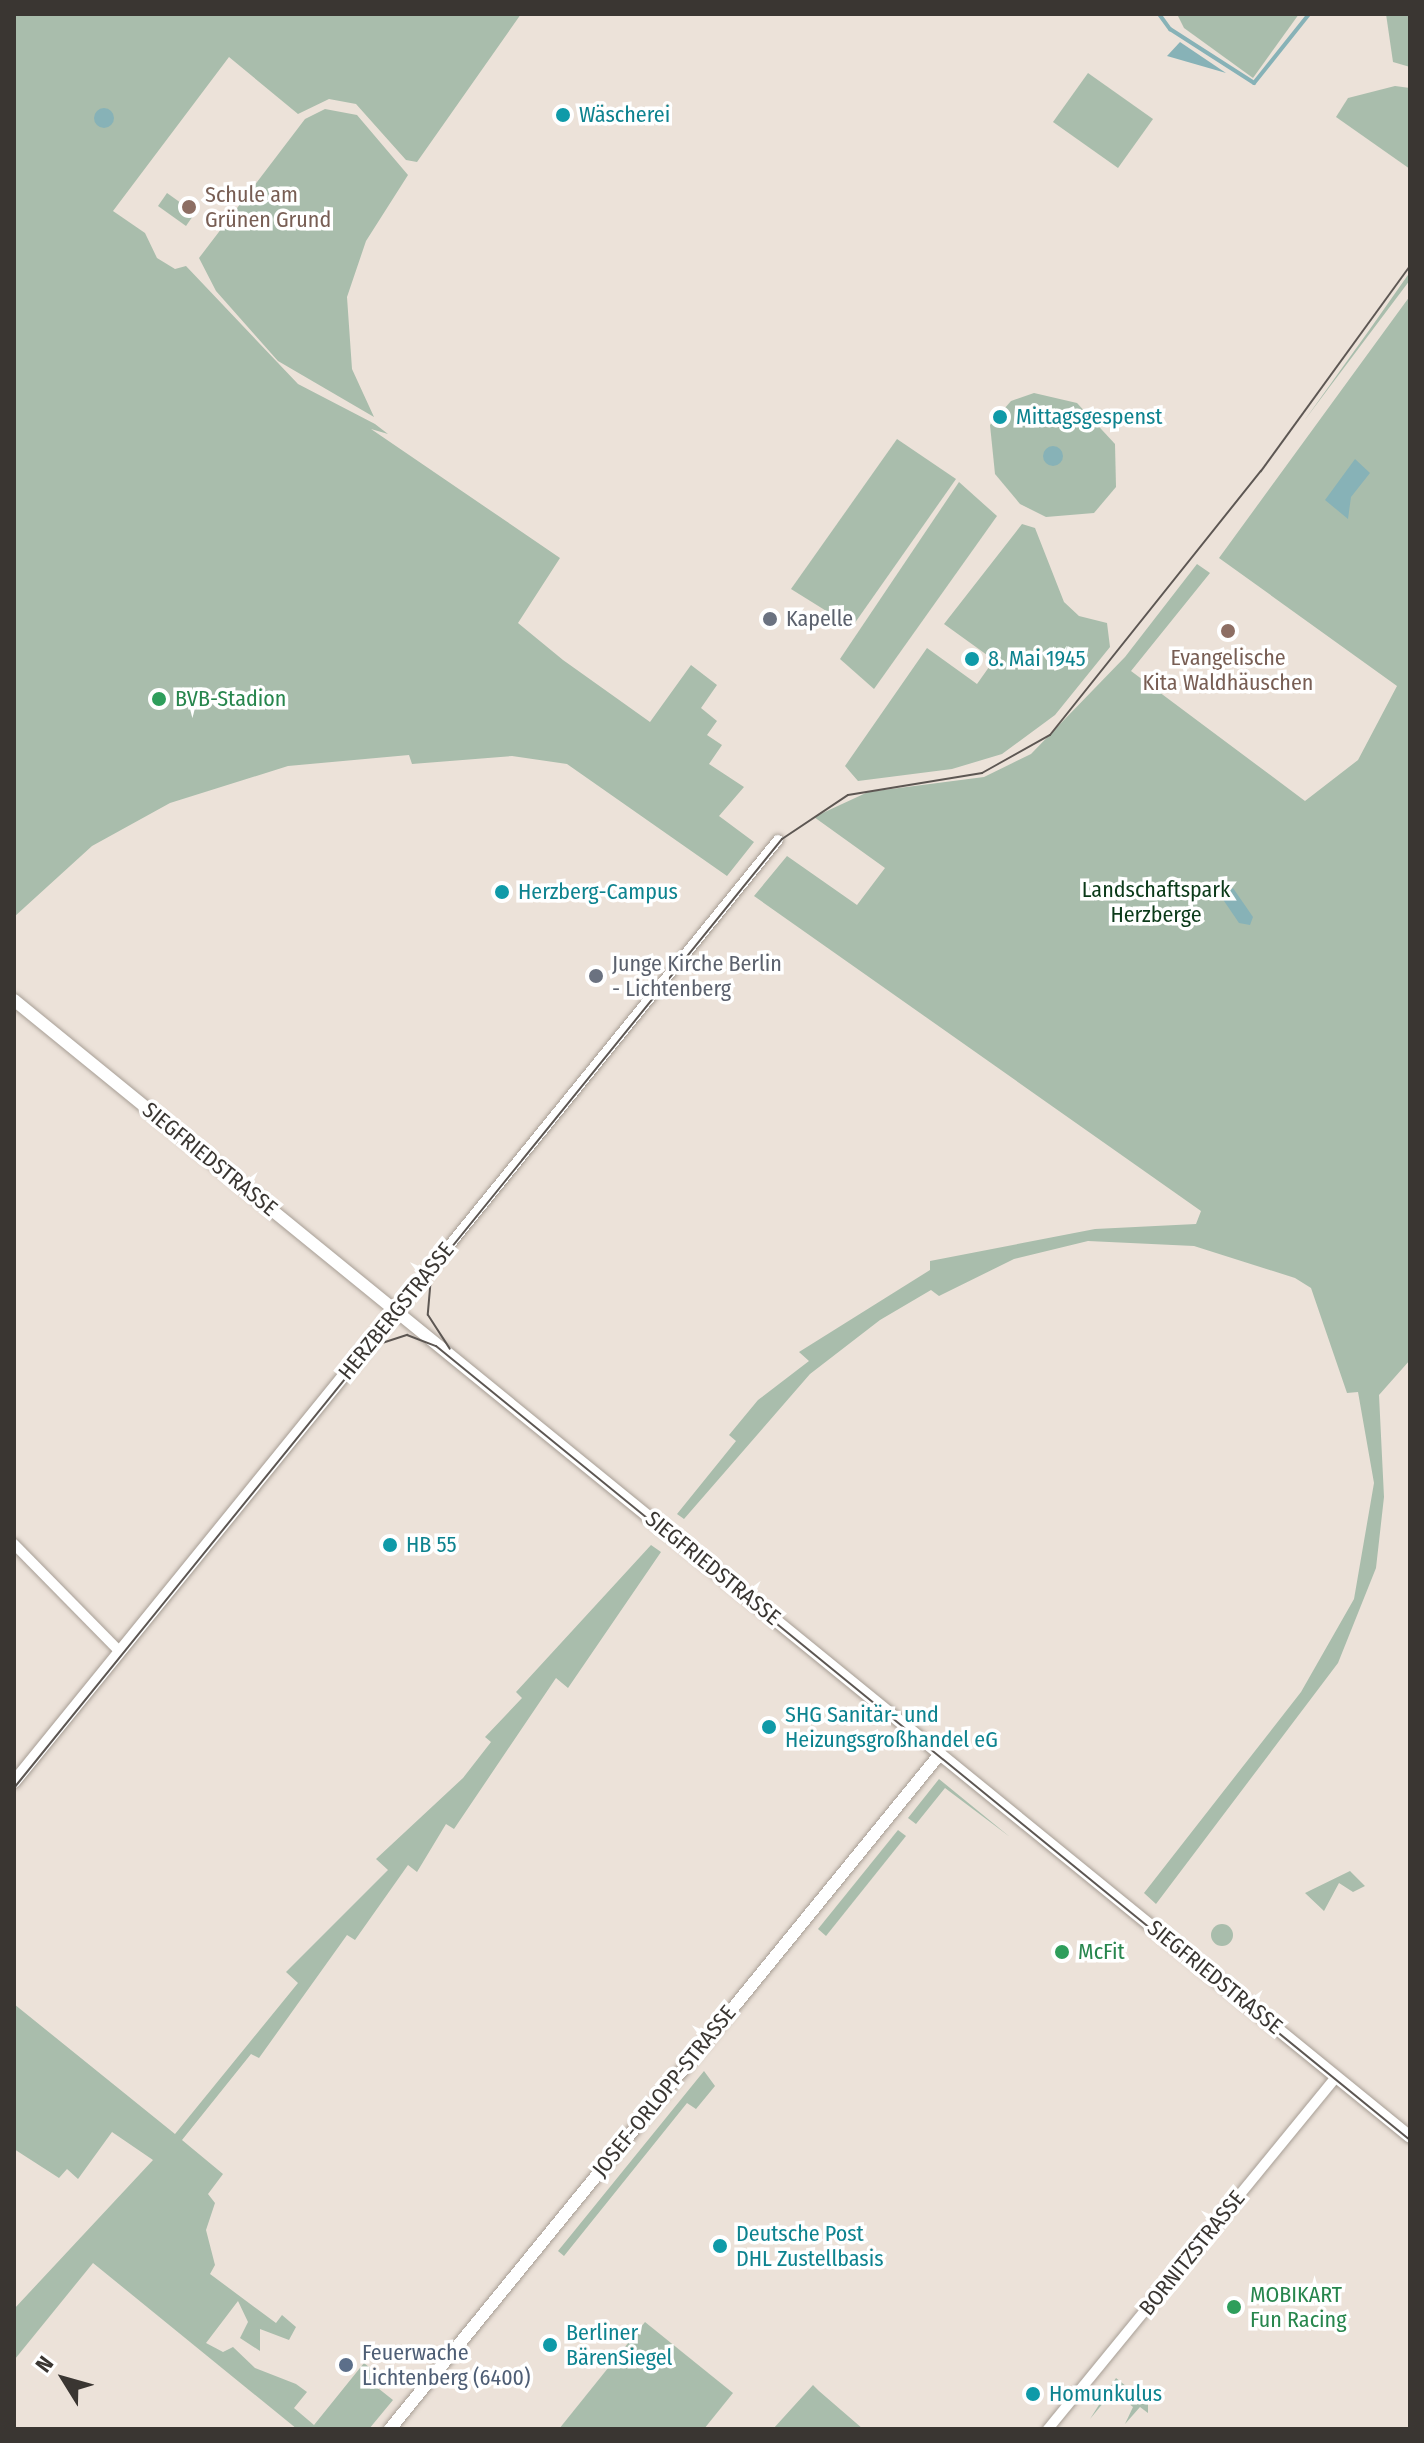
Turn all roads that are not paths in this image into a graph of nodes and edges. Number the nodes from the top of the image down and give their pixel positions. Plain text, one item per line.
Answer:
1 (778, 840) dead end
2 (14, 1000) edge
3 (397, 1310) junction
4 (14, 1544) edge
5 (120, 1652) junction
6 (940, 1754) junction
7 (14, 1782) edge
8 (1336, 2077) junction
9 (1410, 2137) edge
10 (390, 2429) edge
11 (1048, 2429) edge

1 - 3 street, HERZBERGSTRASSE
2 - 3 street, SIEGFRIEDSTRASSE
3 - 5 street, HERZBERGSTRASSE
3 - 6 street, SIEGFRIEDSTRASSE
4 - 5 street
5 - 7 street, HERZBERGSTRASSE
6 - 8 street, SIEGFRIEDSTRASSE
6 - 10 street, JOSEF-ORLOPP-STRASSE
8 - 9 street, SIEGFRIEDSTRASSE
8 - 11 street, BORNITZSTRASSE

